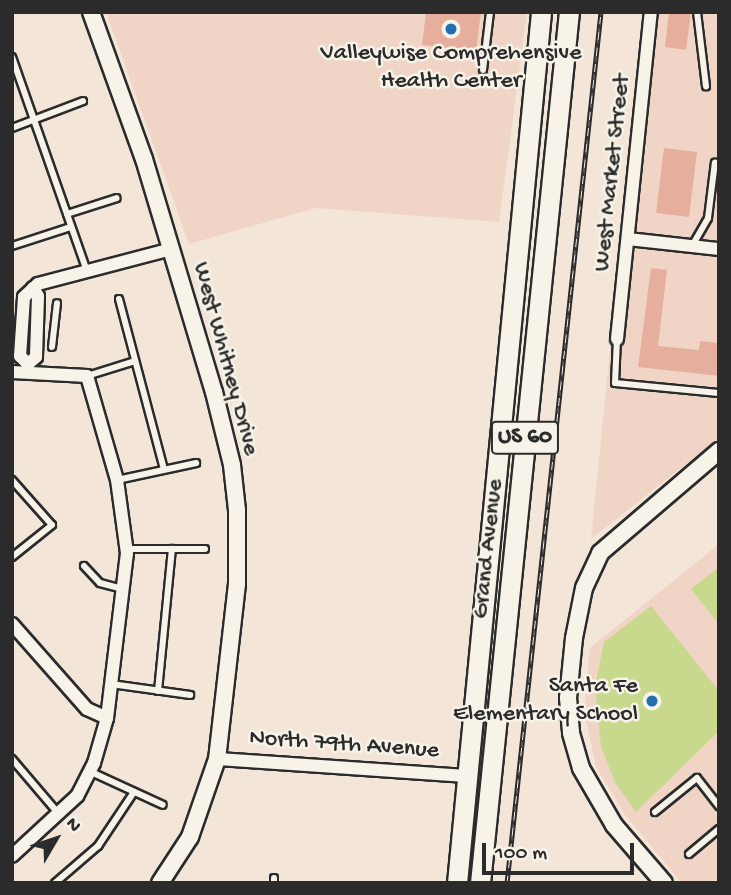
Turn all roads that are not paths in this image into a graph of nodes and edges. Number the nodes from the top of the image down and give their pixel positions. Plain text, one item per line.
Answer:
1 (92, 12) edge
2 (490, 12) edge
3 (541, 12) edge
4 (569, 12) edge
5 (651, 12) edge
6 (697, 12) edge
7 (12, 57) edge
8 (483, 69) dead end
9 (706, 86) dead end
10 (83, 102) dead end
11 (34, 120) junction
12 (12, 128) edge
13 (715, 162) dead end
14 (117, 198) dead end
15 (67, 214) junction
16 (71, 227) junction
17 (628, 239) junction
18 (12, 246) edge
19 (692, 246) junction
20 (171, 249) junction
21 (719, 249) edge
22 (87, 271) junction
23 (33, 288) junction
24 (118, 299) dead end
25 (57, 303) dead end
26 (22, 323) junction
27 (37, 326) junction
28 (53, 327) junction
29 (617, 339) joint
30 (52, 347) dead end
31 (135, 361) junction
32 (28, 368) junction
33 (12, 372) edge
34 (87, 376) junction
35 (719, 393) edge
36 (719, 451) edge
37 (196, 463) dead end
38 (164, 470) junction
39 (12, 480) edge
40 (117, 480) junction
41 (126, 549) junction
42 (172, 549) junction
43 (205, 549) dead end
44 (12, 557) edge
45 (84, 566) dead end
46 (122, 589) junction
47 (12, 624) edge
48 (111, 684) junction
49 (158, 691) junction
50 (190, 695) dead end
51 (107, 718) junction
52 (12, 759) edge
53 (217, 759) junction
54 (89, 771) junction
55 (467, 776) junction
56 (134, 792) junction
57 (163, 806) dead end
58 (719, 806) edge
59 (655, 812) dead end
60 (60, 815) junction
61 (719, 829) edge
62 (689, 854) dead end
63 (12, 856) edge
64 (55, 883) edge
65 (160, 883) edge
66 (457, 883) edge
67 (480, 883) edge
68 (664, 883) edge

1 - 20 street, West Whitney Drive
2 - 8 lane
3 - 55 highway, Grand Avenue / US 60
4 - 67 highway, Grand Avenue / US 60
5 - 17 street, West Market Street
6 - 9 lane
7 - 11 lane
10 - 11 lane
11 - 12 lane
11 - 15 lane
13 - 19 lane
14 - 15 lane
15 - 16 lane
16 - 18 lane
16 - 22 lane
17 - 19 street
17 - 29 street, West Market Street
19 - 21 street
20 - 22 street
20 - 53 street, West Whitney Drive
22 - 23 street
23 - 26 street
23 - 27 street
24 - 31 lane
25 - 28 lane
26 - 27 lane
26 - 32 street
27 - 28 lane
27 - 32 street
28 - 30 lane
29 - 35 lane
31 - 34 lane
31 - 38 lane
32 - 33 street
32 - 34 street
34 - 40 street
36 - 68 street
37 - 38 lane
38 - 40 lane
39 - 44 lane
40 - 41 street
41 - 42 lane
41 - 46 street
42 - 43 lane
42 - 49 lane
45 - 46 lane
46 - 48 street
47 - 51 street
48 - 49 lane
48 - 51 street
49 - 50 lane
51 - 54 street
52 - 60 lane
53 - 55 street, North 79th Avenue
53 - 65 street, West Whitney Drive
54 - 56 lane
54 - 60 street
55 - 66 highway, Grand Avenue / US 60
56 - 57 lane
56 - 64 lane
58 - 59 lane
60 - 63 street
61 - 62 lane

